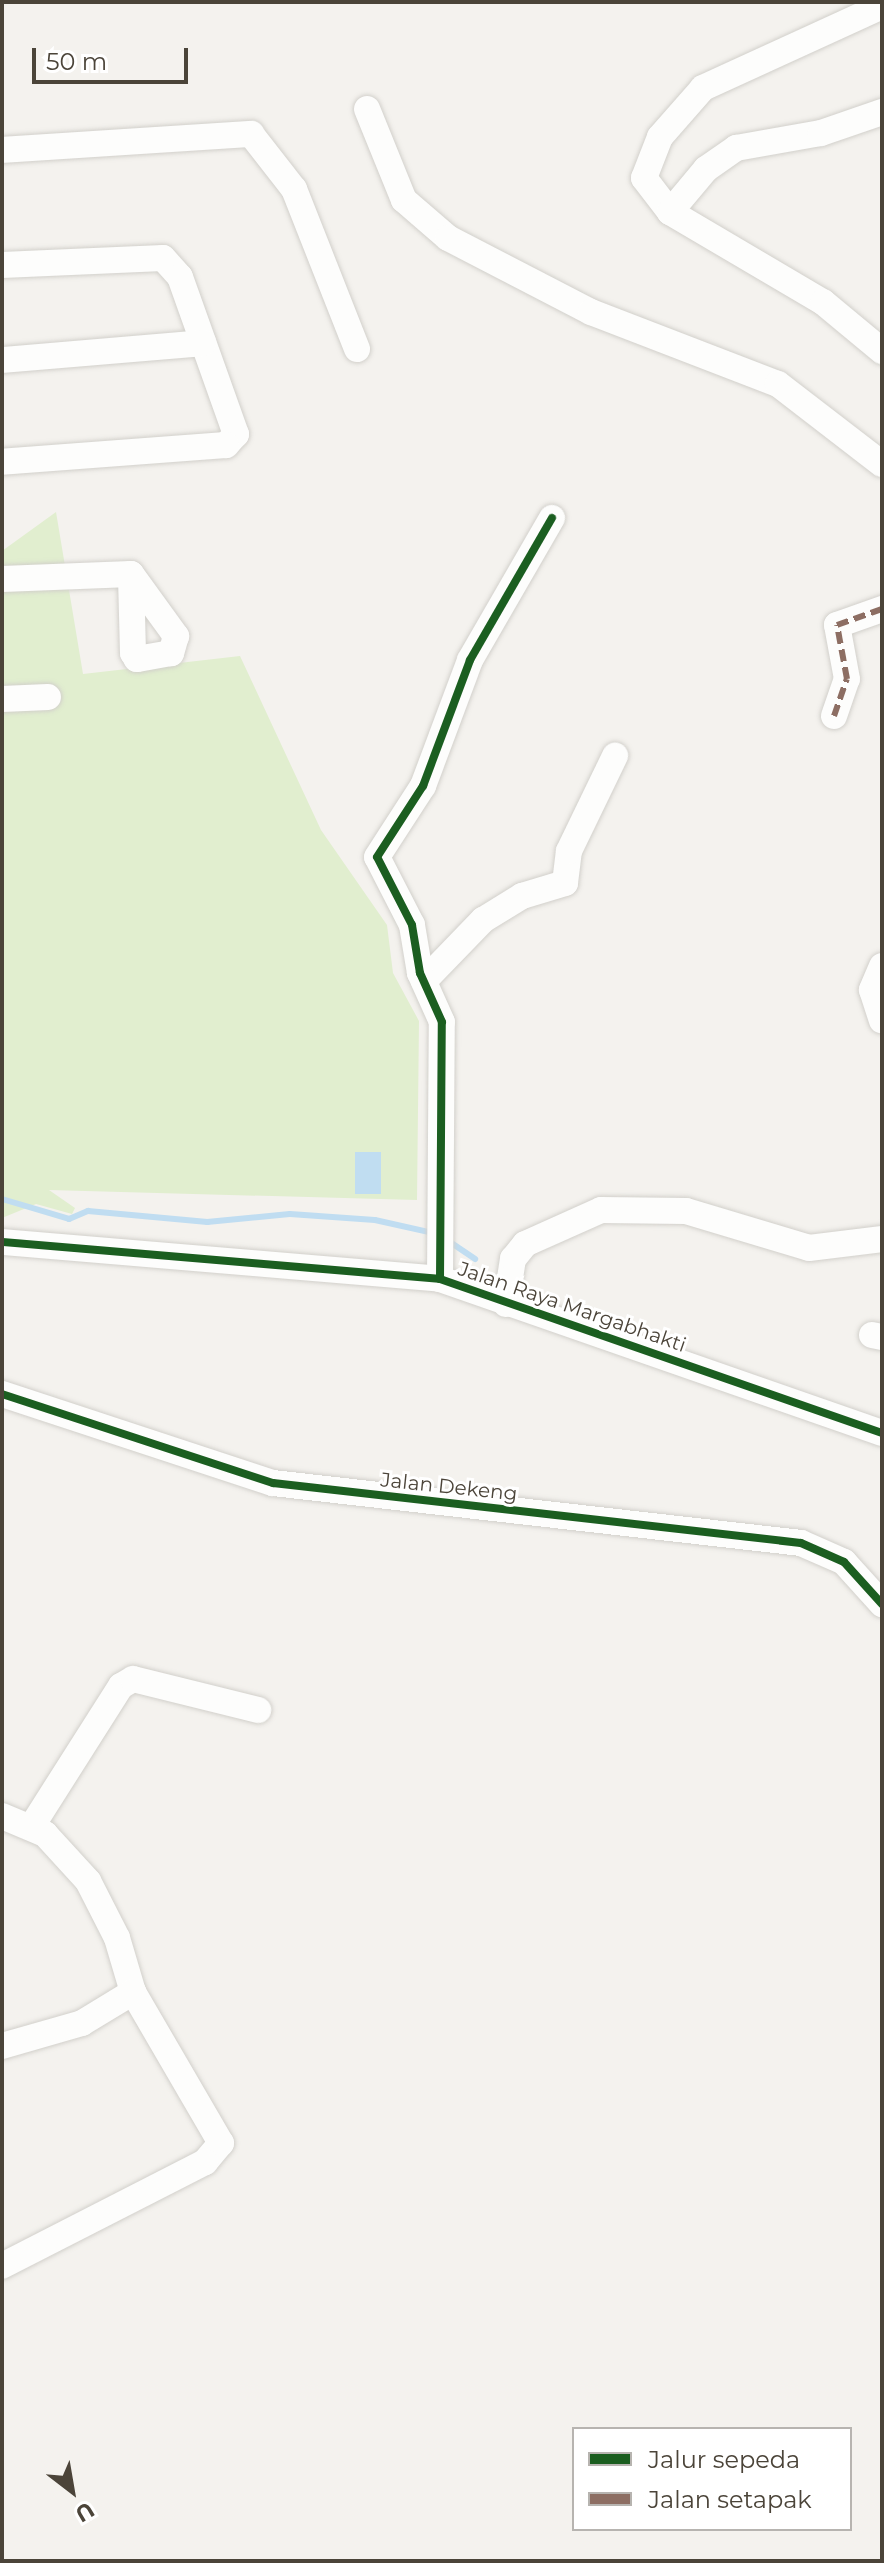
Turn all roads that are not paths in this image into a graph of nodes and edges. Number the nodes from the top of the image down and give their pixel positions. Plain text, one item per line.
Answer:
1 (882, 6) edge
2 (367, 109) dead end
3 (882, 112) edge
4 (2, 150) edge
5 (670, 212) junction
6 (2, 265) edge
7 (203, 343) junction
8 (357, 349) dead end
9 (882, 351) edge
10 (2, 360) edge
11 (2, 462) edge
12 (882, 464) edge
13 (552, 518) dead end
14 (131, 574) dead end
15 (2, 579) edge
16 (882, 609) edge
17 (48, 697) dead end
18 (2, 699) edge
19 (834, 716) dead end
20 (615, 756) dead end
21 (882, 966) edge
22 (424, 981) junction
23 (882, 1020) edge
24 (882, 1239) edge
25 (2, 1242) edge
26 (440, 1279) junction
27 (506, 1304) junction
28 (2, 1394) edge
29 (882, 1433) edge
30 (882, 1604) edge
31 (258, 1710) dead end
32 (2, 1816) edge
33 (32, 1826) junction
34 (133, 1992) junction
35 (2, 2046) edge
36 (2, 2266) edge

1 - 5 street
2 - 12 street
3 - 5 street
4 - 8 street
5 - 9 street
6 - 7 street
7 - 10 street
7 - 11 street
13 - 22 street
14 - 15 street
16 - 19 street
17 - 18 street
20 - 22 street
21 - 23 street
22 - 26 street
24 - 27 street
25 - 26 street, Jalan Raya Margabhakti
26 - 27 street, Jalan Raya Margabhakti
27 - 29 street, Jalan Raya Margabhakti
28 - 30 street, Jalan Dekeng
31 - 33 street
32 - 33 street
33 - 34 street
34 - 35 street
34 - 36 street

